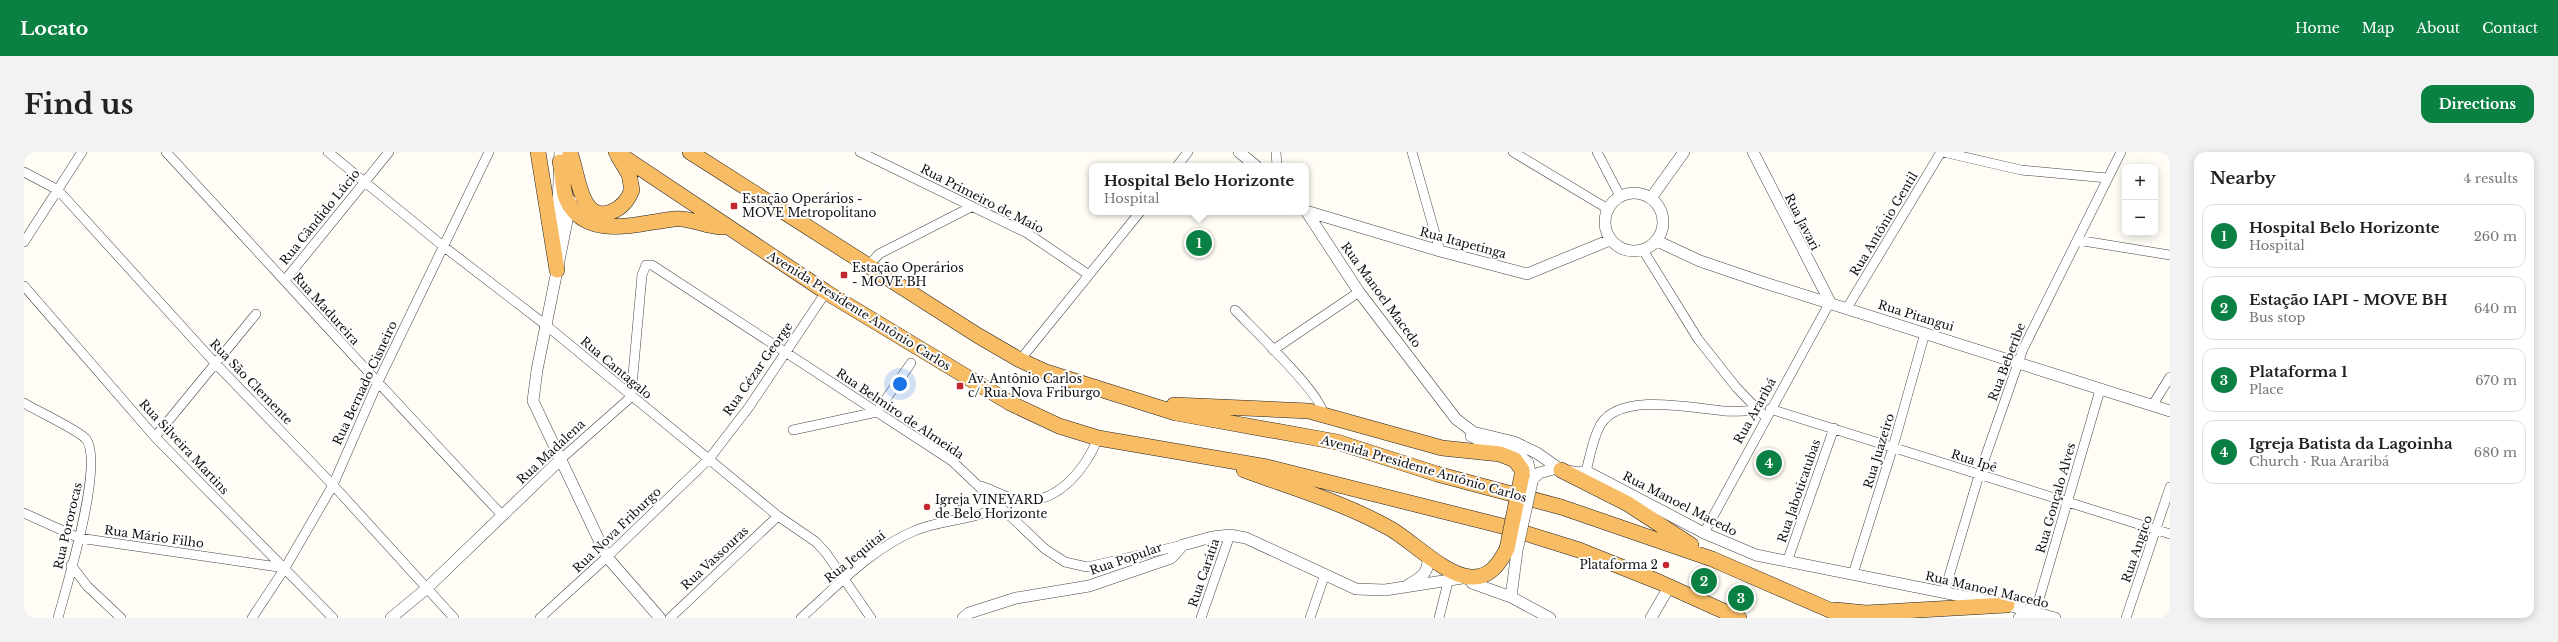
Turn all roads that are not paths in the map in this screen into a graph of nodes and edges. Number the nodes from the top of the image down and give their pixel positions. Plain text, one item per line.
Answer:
1 (82, 152) edge
2 (166, 152) edge
3 (328, 152) edge
4 (389, 152) edge
5 (490, 152) edge
6 (538, 152) edge
7 (616, 152) edge
8 (690, 152) edge
9 (860, 152) edge
10 (1188, 152) edge
11 (1239, 152) edge
12 (1412, 152) edge
13 (1513, 152) edge
14 (1597, 152) edge
15 (1684, 152) edge
16 (1753, 152) edge
17 (1942, 152) edge
18 (2121, 152) edge
19 (565, 155) edge
20 (1179, 163) edge
21 (1252, 163) edge
22 (24, 172) edge
23 (2107, 178) junction
24 (364, 182) junction
25 (58, 190) junction
26 (1620, 196) junction
27 (1651, 198) junction
28 (570, 206) junction
29 (971, 206) junction
30 (1608, 209) junction
31 (1309, 212) edge
32 (1138, 215) edge
33 (1309, 215) edge
34 (585, 218) junction
35 (730, 227) junction
36 (1610, 240) junction
37 (2077, 240) junction
38 (1657, 241) junction
39 (24, 242) edge
40 (563, 242) junction
41 (443, 246) junction
42 (1643, 250) junction
43 (1440, 252) junction
44 (2170, 254) edge
45 (868, 266) junction
46 (557, 270) junction
47 (1089, 275) junction
48 (285, 280) junction
49 (24, 286) edge
50 (826, 292) junction
51 (1359, 292) junction
52 (1830, 302) junction
53 (1847, 308) junction
54 (1235, 310) dead end
55 (256, 314) dead end
56 (547, 326) junction
57 (1925, 333) junction
58 (1273, 350) junction
59 (785, 354) junction
60 (1020, 360) junction
61 (2018, 362) junction
62 (214, 363) junction
63 (911, 363) dead end
64 (2170, 377) edge
65 (377, 384) junction
66 (2100, 390) junction
67 (1436, 393) junction
68 (631, 397) junction
69 (1140, 401) junction
70 (24, 403) edge
71 (2152, 406) junction
72 (1758, 410) junction
73 (2170, 411) edge
74 (877, 412) junction
75 (1768, 413) junction
76 (1323, 415) junction
77 (1834, 428) junction
78 (793, 430) dead end
79 (155, 437) junction
80 (1098, 438) junction
81 (1893, 447) junction
82 (708, 458) junction
83 (1210, 458) junction
84 (561, 459) junction
85 (1559, 469) junction
86 (1586, 471) junction
87 (1979, 475) junction
88 (1529, 479) junction
89 (978, 484) junction
90 (333, 485) junction
91 (2170, 487) edge
92 (2068, 502) junction
93 (999, 506) junction
94 (24, 513) edge
95 (503, 516) junction
96 (778, 516) junction
97 (2157, 529) junction
98 (1704, 533) junction
99 (2170, 534) edge
100 (1230, 535) junction
101 (79, 538) junction
102 (1183, 545) junction
103 (1512, 550) junction
104 (1427, 554) junction
105 (607, 557) junction
106 (1712, 559) junction
107 (1787, 562) junction
108 (72, 566) junction
109 (285, 568) junction
110 (1325, 574) junction
111 (1853, 574) junction
112 (845, 580) junction
113 (1463, 581) junction
114 (1405, 587) junction
115 (1669, 587) junction
116 (426, 589) junction
117 (1944, 593) junction
118 (1511, 598) junction
119 (2007, 605) junction
120 (1828, 610) junction
121 (2035, 613) junction
122 (58, 618) edge
123 (121, 618) edge
124 (252, 618) edge
125 (333, 618) edge
126 (391, 618) edge
127 (454, 618) edge
128 (540, 618) edge
129 (660, 618) edge
130 (670, 618) edge
131 (801, 618) edge
132 (871, 618) edge
133 (963, 618) edge
134 (1201, 618) edge
135 (1310, 618) edge
136 (1438, 618) edge
137 (1550, 618) edge
138 (1651, 618) edge
139 (1738, 618) edge
140 (1848, 618) edge
141 (2019, 618) edge
142 (2055, 618) edge
143 (2126, 618) edge

1 - 25 street
2 - 48 street, Rua Madureira
3 - 24 street, Rua Cantagalo
4 - 24 street, Rua Cândido Lúcio
5 - 41 street, Rua Bernado Cisneiro
6 - 46 highway
7 - 19 highway
7 - 35 highway, Avenida Presidente Antônio Carlos
8 - 45 highway, Avenida Presidente Antônio Carlos
9 - 29 street, Rua Primeiro de Maio
10 - 20 street
11 - 21 street
12 - 43 street
13 - 30 street
14 - 26 street
15 - 27 street
16 - 52 street, Rua Javari
17 - 23 street
17 - 53 street, Rua Antônio Gentil
18 - 23 street, Rua Beberibe
19 - 28 highway
19 - 46 street
22 - 25 street, Rua São Clemente
23 - 37 street, Rua Beberibe
24 - 41 street, Rua Cantagalo
24 - 48 street, Rua Cândido Lúcio
25 - 39 street
25 - 62 street, Rua São Clemente
26 - 27 street
26 - 30 street
27 - 38 street
28 - 34 highway
28 - 40 street
29 - 45 street
29 - 47 street, Rua Primeiro de Maio
30 - 36 street
31 - 43 street, Rua Itapetinga
32 - 47 street
33 - 51 street, Rua Manoel Macedo
34 - 35 highway
34 - 40 street
35 - 50 highway, Avenida Presidente Antônio Carlos
36 - 42 street
36 - 43 street, Rua Itapetinga
37 - 44 street
37 - 61 street, Rua Beberibe
38 - 42 street
38 - 52 street, Rua Pitangui
40 - 46 street
41 - 56 street, Rua Cantagalo
41 - 65 street, Rua Bernado Cisneiro
42 - 72 street, Rua Ipê
45 - 60 highway, Avenida Presidente Antônio Carlos
46 - 56 street
47 - 60 street
48 - 65 street, Rua Madureira
49 - 79 street, Rua Silveira Martins
50 - 59 street, Rua Cézar George
50 - 80 highway, Avenida Presidente Antônio Carlos
51 - 58 street
51 - 67 street, Rua Manoel Macedo
52 - 53 street, Rua Pitangui
52 - 75 street, Rua Araribá
53 - 57 street, Rua Pitangui
54 - 58 street
55 - 62 street
56 - 68 street, Rua Cantagalo
56 - 84 street
57 - 61 street, Rua Pitangui
57 - 81 street, Rua Juazeiro
58 - 76 street
59 - 68 street, Rua Belmiro de Almeida
59 - 74 street, Rua Belmiro de Almeida
59 - 82 street, Rua Cézar George
60 - 69 highway, Avenida Presidente Antônio Carlos
61 - 66 street, Rua Pitangui
61 - 87 street, Rua Beberibe
62 - 79 street
62 - 90 street, Rua São Clemente
63 - 74 street
64 - 71 street
65 - 90 street, Rua Bernado Cisneiro
65 - 95 street, Rua Madureira
66 - 71 street, Rua Pitangui
66 - 92 street, Rua Gonçalo Alves
67 - 85 street, Rua Manoel Macedo
67 - 88 street, Rua Manoel Macedo
68 - 82 street, Rua Cantagalo
68 - 84 street, Rua Madalena
69 - 76 highway
69 - 106 highway, Avenida Presidente Antônio Carlos
70 - 101 street, Rua Pororocas
71 - 73 street, Rua Pitangui
72 - 75 street, Rua Ipê
72 - 86 street
74 - 78 street
74 - 89 street, Rua Belmiro de Almeida
75 - 77 street, Rua Ipê
75 - 98 street, Rua Araribá
76 - 88 highway
77 - 81 street, Rua Ipê
77 - 107 street, Rua Jaboticatubas
79 - 109 street, Rua Silveira Martins
80 - 83 highway, Avenida Presidente Antônio Carlos
80 - 89 street
81 - 87 street, Rua Ipê
81 - 111 street, Rua Juazeiro
82 - 96 street, Rua Cantagalo
82 - 105 street, Rua Nova Friburgo
83 - 104 highway
83 - 115 highway, Avenida Presidente Antônio Carlos
84 - 95 street, Rua Madalena
84 - 105 street
85 - 86 street, Rua Manoel Macedo
85 - 88 street
85 - 106 highway
86 - 98 street, Rua Manoel Macedo
87 - 92 street, Rua Ipê
87 - 117 street, Rua Beberibe
88 - 103 highway, bridge
89 - 93 street, Rua Belmiro de Almeida
90 - 109 street, Rua Bernado Cisneiro
90 - 116 street, Rua São Clemente
91 - 97 street, Rua Angico
92 - 97 street, Rua Ipê
92 - 121 street, Rua Gonçalo Alves
93 - 102 street, Rua Belmiro de Almeida
93 - 112 street, Rua Jequitaí
94 - 101 street, Rua Mário Filho
95 - 116 street, Rua Madalena
96 - 112 street, Rua Cantagalo
96 - 130 street, Rua Vassouras
97 - 99 street, Rua Ipê
97 - 143 street, Rua Angico
98 - 107 street, Rua Manoel Macedo
100 - 102 street, Rua Popular
100 - 110 street, Rua Popular
100 - 134 street, Rua Carátia
101 - 108 street, Rua Pororocas
101 - 109 street, Rua Mário Filho
102 - 133 street, Rua Popular
103 - 113 highway
103 - 118 street
104 - 113 highway
104 - 114 street, Rua Popular
105 - 128 street, Rua Nova Friburgo
105 - 129 street
106 - 120 highway, Avenida Presidente Antônio Carlos
107 - 111 street, Rua Manoel Macedo
108 - 122 street, Rua Pororocas
108 - 123 street
109 - 124 street, Rua Bernado Cisneiro
109 - 125 street, Rua Silveira Martins
110 - 114 street, Rua Popular
110 - 135 street
111 - 117 street, Rua Manoel Macedo
112 - 131 street, Rua Jequitaí
112 - 132 street, Rua Cantagalo
113 - 114 street, Rua Popular
113 - 118 street, Rua Popular
113 - 136 street
115 - 138 street
115 - 139 highway, Avenida Presidente Antônio Carlos
116 - 126 street, Rua Madalena
116 - 127 street, Rua São Clemente
117 - 119 street, Rua Manoel Macedo
118 - 137 street, Rua Popular
119 - 120 highway
119 - 121 street, Rua Manoel Macedo
120 - 140 highway, Avenida Presidente Antônio Carlos
121 - 141 street
121 - 142 street, Rua Manoel Macedo

